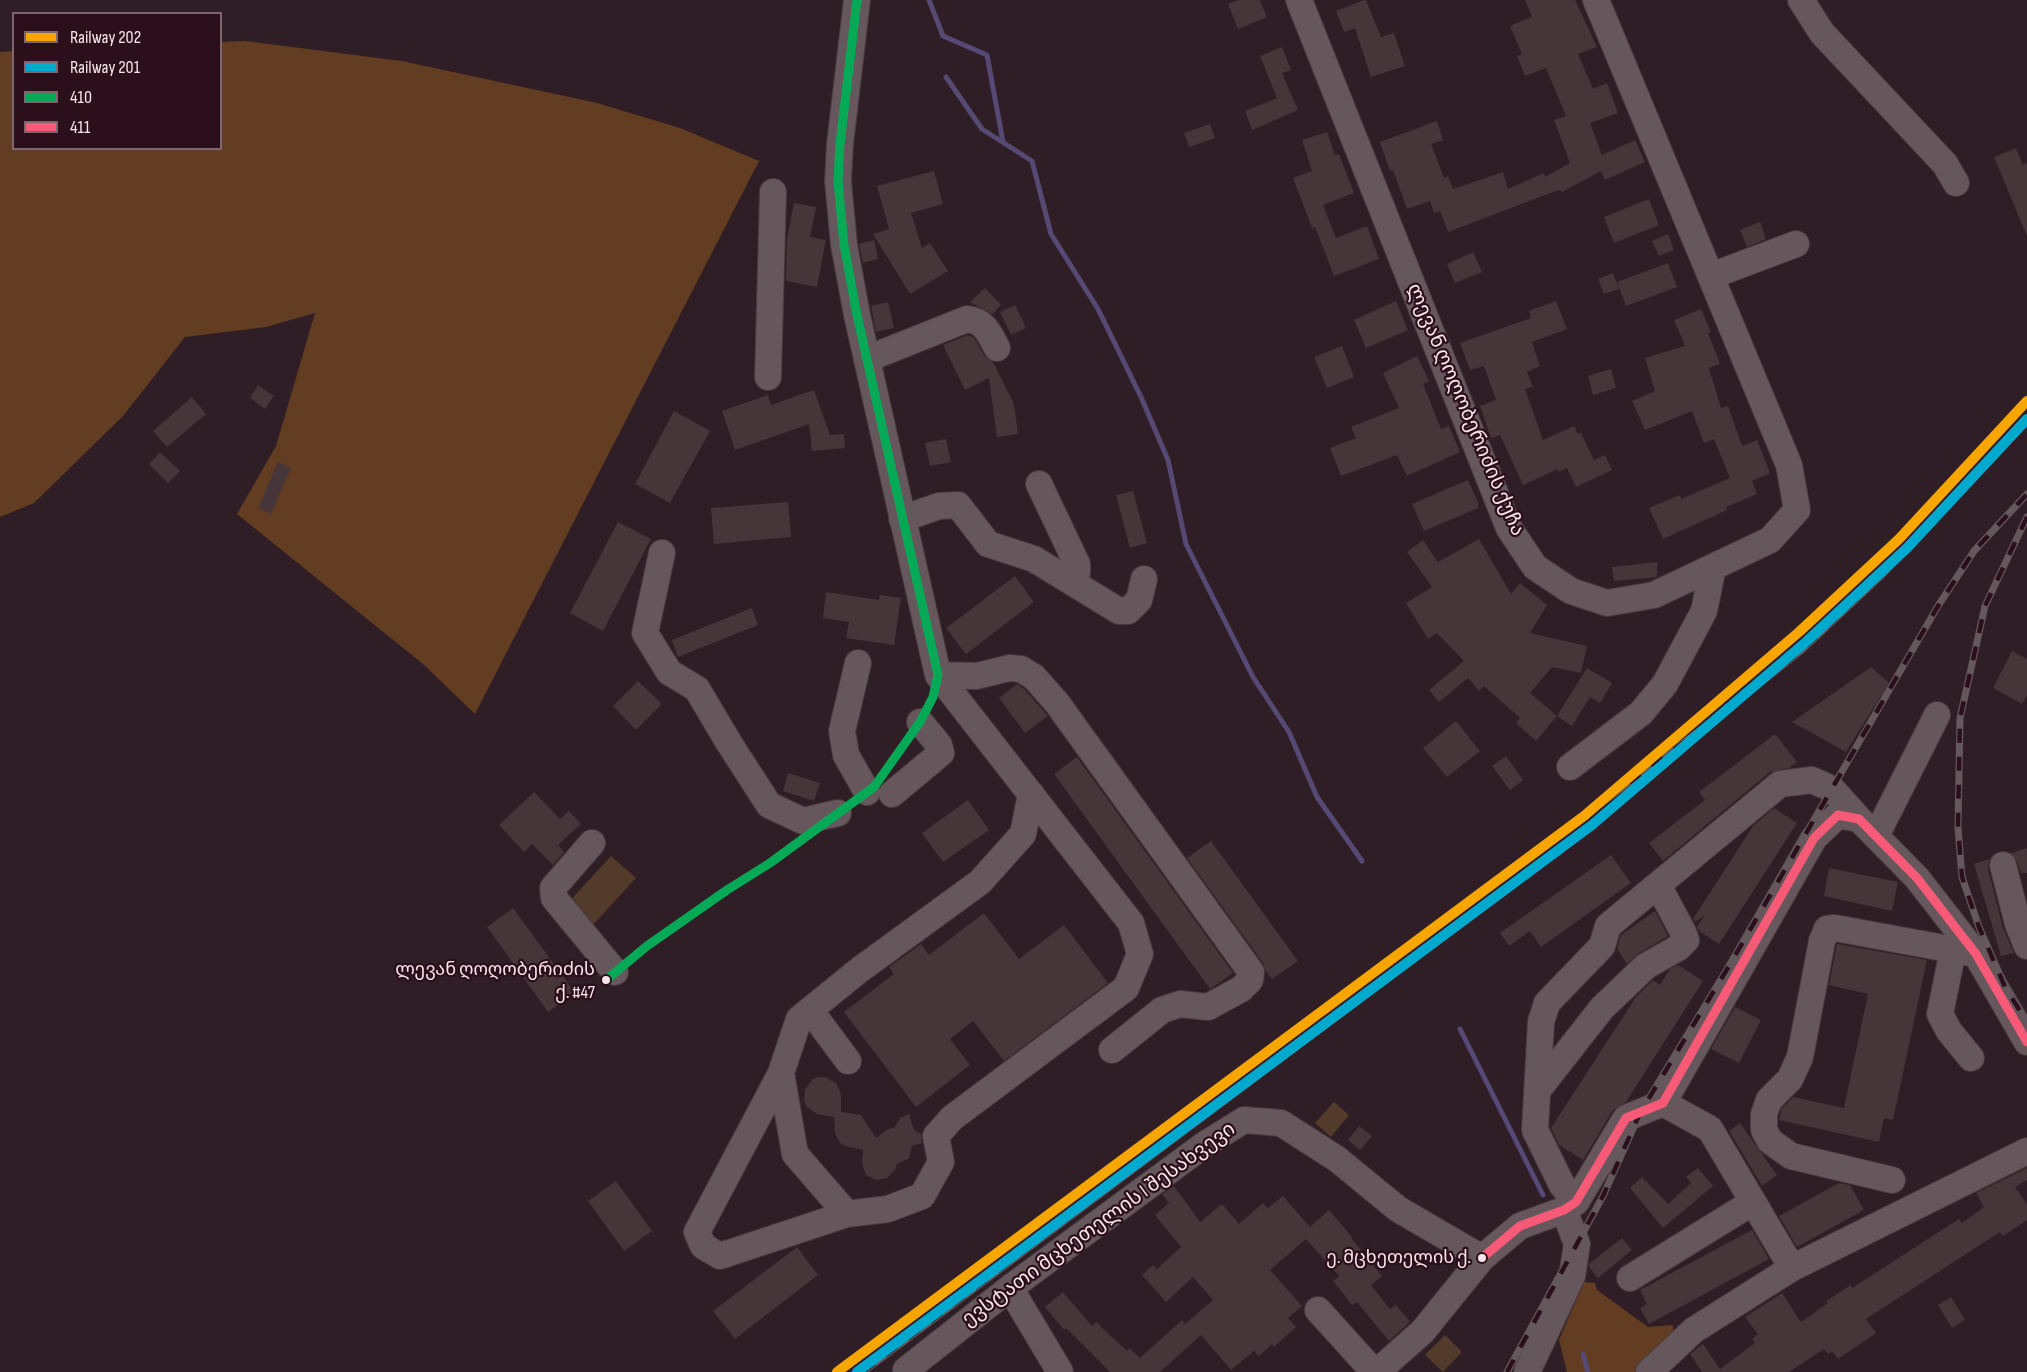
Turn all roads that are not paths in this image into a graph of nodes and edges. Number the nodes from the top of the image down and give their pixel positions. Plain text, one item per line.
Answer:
1 (857, 0) edge
2 (1299, 0) edge
3 (1596, 0) edge
4 (1801, 0) edge
5 (1956, 183) dead end
6 (773, 192) dead end
7 (1796, 244) dead end
8 (1711, 276) junction
9 (997, 348) dead end
10 (867, 358) junction
11 (768, 377) dead end
12 (1039, 484) dead end
13 (902, 519) junction
14 (662, 554) dead end
15 (1713, 567) junction
16 (1144, 579) dead end
17 (1073, 583) junction
18 (858, 663) dead end
19 (938, 675) junction
20 (1937, 715) dead end
21 (920, 722) dead end
22 (1570, 767) dead end
23 (1031, 794) junction
24 (838, 813) dead end
25 (1867, 828) junction
26 (592, 843) dead end
27 (2003, 864) dead end
28 (1658, 885) junction
29 (2027, 946) edge
30 (1964, 952) junction
31 (615, 972) dead end
32 (810, 1010) junction
33 (2027, 1042) edge
34 (1113, 1050) dead end
35 (1971, 1058) dead end
36 (848, 1061) dead end
37 (781, 1073) junction
38 (1537, 1091) junction
39 (1663, 1103) junction
40 (2027, 1151) edge
41 (1892, 1180) dead end
42 (1754, 1202) junction
43 (1570, 1206) junction
44 (847, 1214) junction
45 (1482, 1258) junction
46 (1792, 1268) junction
47 (1630, 1278) dead end
48 (1010, 1288) junction
49 (1318, 1310) dead end
50 (906, 1372) edge
51 (1060, 1372) edge
52 (1376, 1372) edge
53 (1527, 1372) edge
54 (1649, 1372) edge

1 - 10 street
2 - 15 street, ლევან ღოღობერიძის ქუჩა
3 - 8 street, ლევან ღოღობერიძის ქუჩა
4 - 5 street
6 - 11 street
7 - 8 street
8 - 15 street, ლევან ღოღობერიძის ქუჩა
9 - 10 street
10 - 13 street
12 - 17 street
13 - 17 street
13 - 19 street
14 - 24 street
15 - 22 street
16 - 17 street
18 - 21 street
19 - 23 street
19 - 34 street
20 - 25 street
23 - 32 street
23 - 44 street
25 - 28 street
25 - 30 street
25 - 39 street
26 - 31 street
27 - 29 street
28 - 38 street
28 - 38 street
30 - 33 street
30 - 35 street
30 - 41 street
32 - 36 street
32 - 37 street
37 - 44 street
37 - 44 street
38 - 43 street
39 - 42 street
39 - 43 street
40 - 46 street
42 - 46 street
42 - 47 street
43 - 45 street
43 - 53 street
45 - 48 street, ევსტათი მცხეთელის I შესახვევი
45 - 52 street
46 - 54 street
48 - 50 street, ევსტათი მცხეთელის I შესახვევი
48 - 51 street
49 - 52 street

